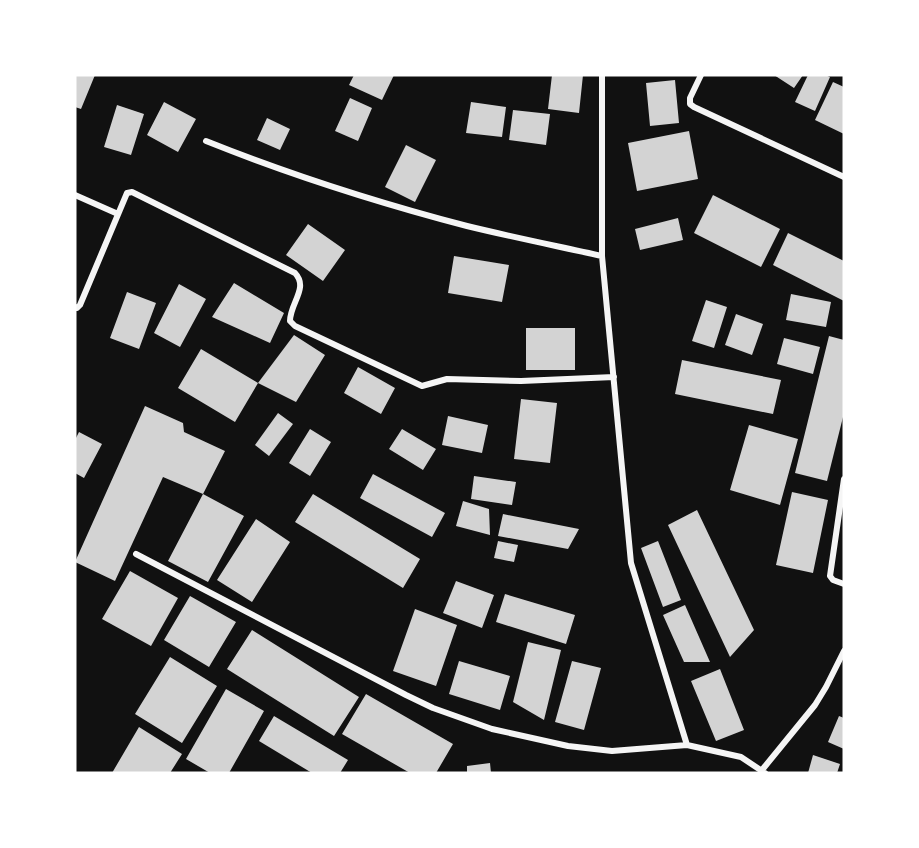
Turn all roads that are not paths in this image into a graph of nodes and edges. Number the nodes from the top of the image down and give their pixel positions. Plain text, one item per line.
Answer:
1 (602, 75) edge
2 (701, 75) edge
3 (206, 141) dead end
4 (844, 177) edge
5 (75, 195) edge
6 (118, 214) junction
7 (602, 256) junction
8 (75, 307) edge
9 (614, 377) junction
10 (844, 479) edge
11 (136, 554) dead end
12 (844, 584) edge
13 (844, 651) edge
14 (687, 745) junction
15 (764, 771) edge

1 - 7 street
2 - 4 street
3 - 7 street
5 - 6 street
6 - 8 street
6 - 9 street
7 - 9 street
9 - 14 street
10 - 12 street
11 - 14 street
13 - 15 street
14 - 15 street

